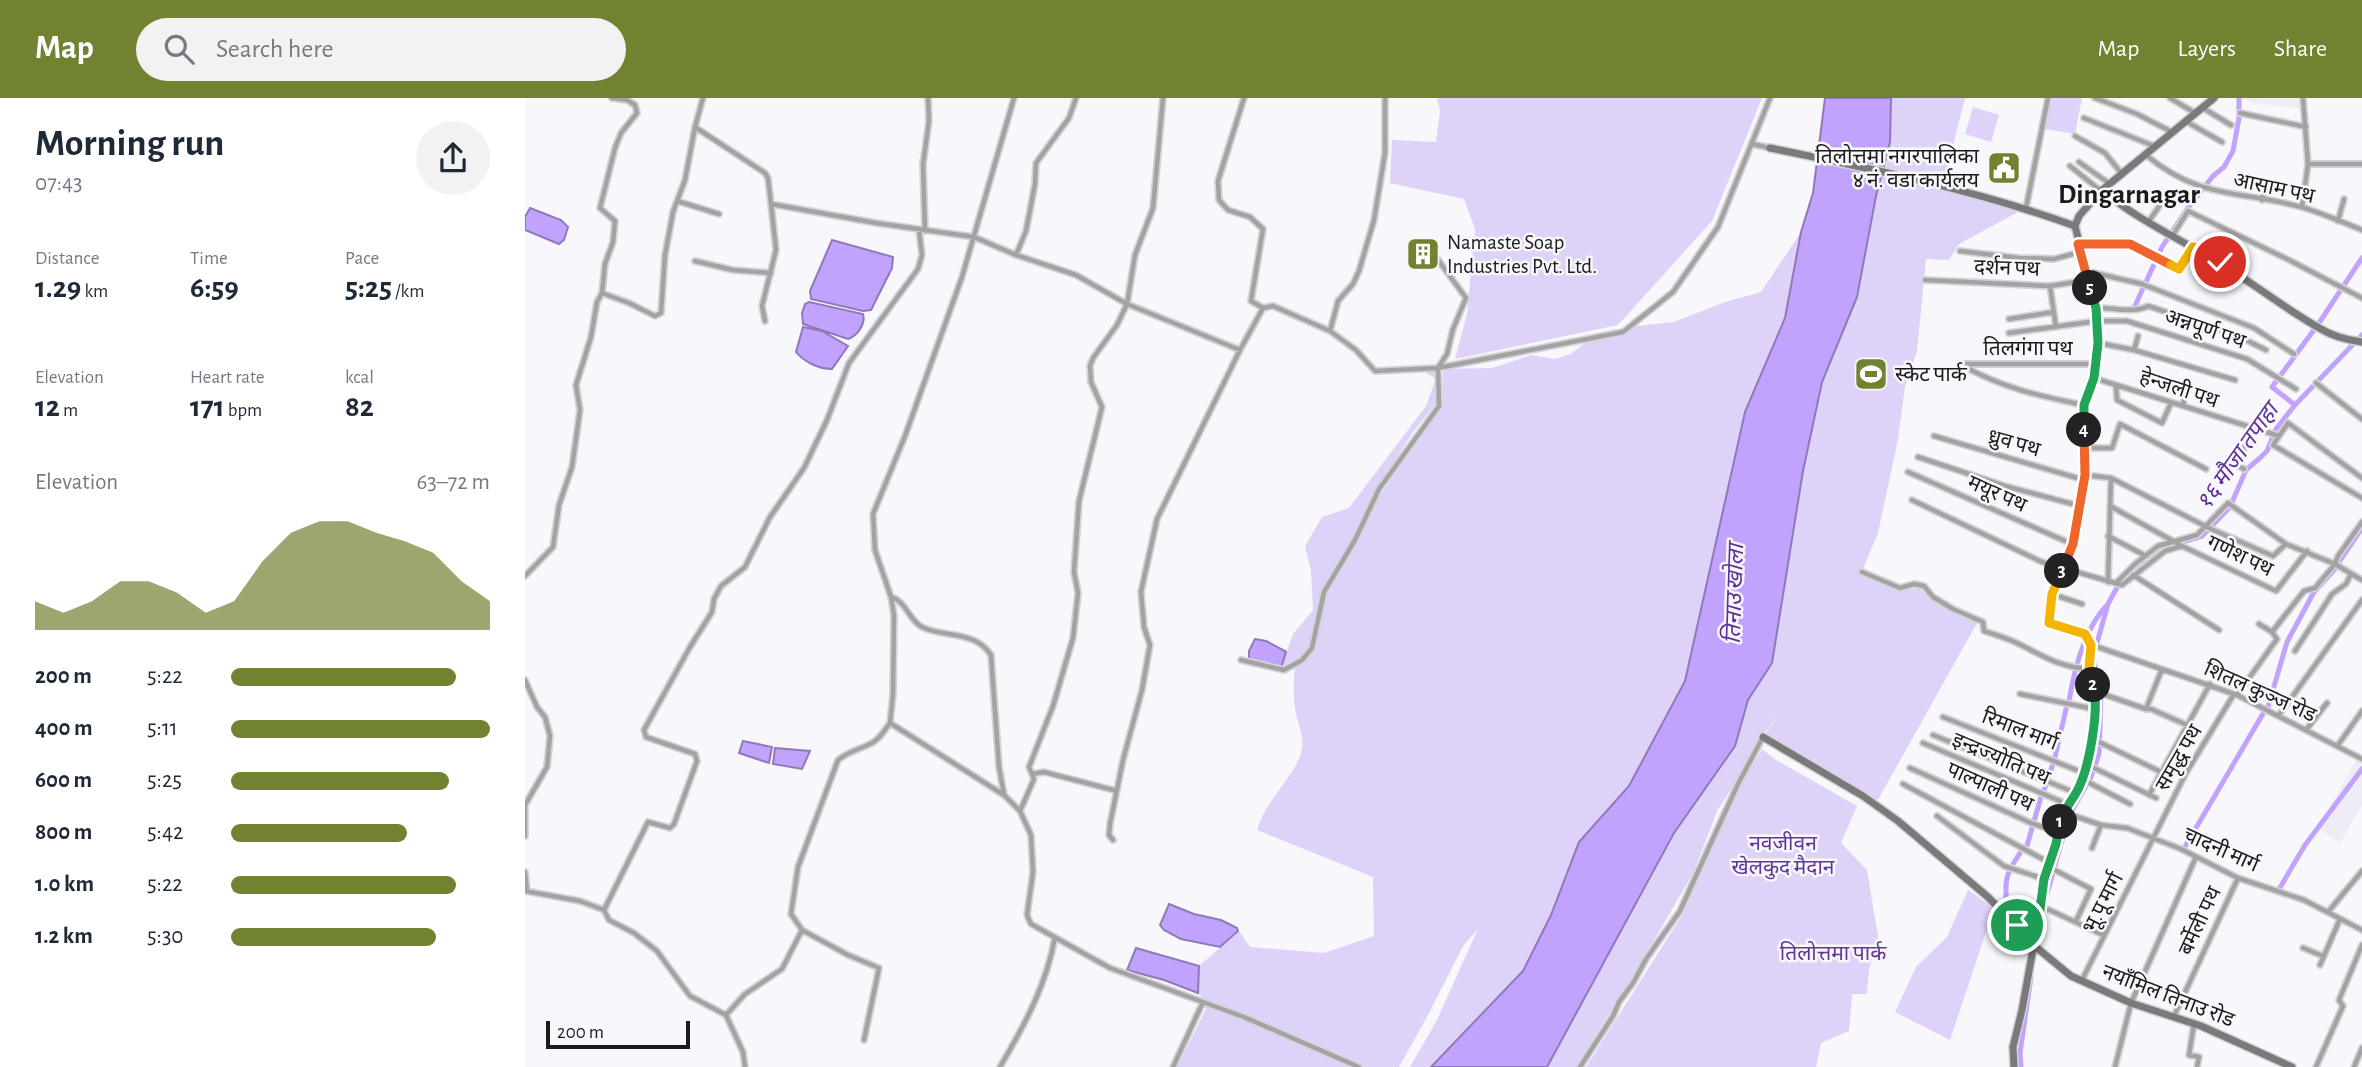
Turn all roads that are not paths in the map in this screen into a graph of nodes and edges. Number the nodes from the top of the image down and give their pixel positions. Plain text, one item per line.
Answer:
1 (612, 98) edge
2 (703, 98) edge
3 (928, 98) edge
4 (1014, 98) edge
5 (1076, 98) edge
6 (1163, 98) edge
7 (1244, 98) edge
8 (1385, 98) edge
9 (1770, 98) edge
10 (2048, 98) edge
11 (2095, 98) edge
12 (2170, 98) edge
13 (2214, 98) edge
14 (2303, 98) edge
15 (2199, 110) junction
16 (2241, 113) dead end
17 (2084, 118) dead end
18 (2186, 121) junction
19 (2231, 125) dead end
20 (695, 127) junction
21 (2306, 127) junction
22 (2173, 132) junction
23 (2075, 136) dead end
24 (2223, 142) dead end
25 (1752, 144) junction
26 (2154, 146) junction
27 (1770, 148) joint
28 (2146, 155) junction
29 (2079, 162) dead end
30 (2308, 164) junction
31 (2362, 164) edge
32 (2070, 166) dead end
33 (2123, 174) junction
34 (2266, 183) dead end
35 (2105, 188) junction
36 (2167, 195) dead end
37 (2344, 199) dead end
38 (2262, 200) junction
39 (677, 201) junction
40 (771, 204) junction
41 (2302, 207) junction
42 (2026, 208) junction
43 (719, 214) dead end
44 (2149, 221) junction
45 (2338, 221) junction
46 (2075, 226) junction
47 (922, 230) junction
48 (2362, 230) edge
49 (2171, 234) junction
50 (974, 237) junction
51 (2078, 244) junction
52 (2193, 247) junction
53 (1960, 251) dead end
54 (2080, 252) junction
55 (1433, 253) dead end
56 (1016, 255) junction
57 (695, 261) dead end
58 (2086, 271) junction
59 (771, 273) junction
60 (1926, 280) dead end
61 (2088, 280) junction
62 (2050, 286) junction
63 (602, 293) junction
64 (2362, 298) edge
65 (1127, 304) junction
66 (1263, 308) junction
67 (2096, 308) junction
68 (2054, 312) junction
69 (2008, 319) dead end
70 (765, 321) dead end
71 (2097, 321) junction
72 (2056, 327) junction
73 (1330, 331) junction
74 (2009, 333) dead end
75 (2139, 336) dead end
76 (2362, 342) edge
77 (2098, 343) junction
78 (1240, 350) junction
79 (2266, 350) dead end
80 (2134, 351) junction
81 (2294, 354) dead end
82 (2096, 364) junction
83 (1438, 368) junction
84 (2094, 378) junction
85 (2235, 380) dead end
86 (2316, 383) dead end
87 (2116, 385) junction
88 (2296, 389) dead end
89 (2185, 393) dead end
90 (2171, 403) junction
91 (2084, 405) junction
92 (2183, 406) junction
93 (2362, 419) edge
94 (2255, 429) junction
95 (2274, 435) junction
96 (1934, 436) dead end
97 (2084, 448) junction
98 (1918, 457) dead end
99 (2206, 469) dead end
100 (2244, 469) dead end
101 (1908, 472) dead end
102 (2085, 478) junction
103 (2111, 478) junction
104 (2362, 478) edge
105 (2362, 498) edge
106 (1912, 500) dead end
107 (2080, 506) junction
108 (2110, 506) junction
109 (2362, 522) edge
110 (2208, 527) junction
111 (2108, 536) junction
112 (2172, 541) junction
113 (2073, 544) junction
114 (2286, 544) junction
115 (2182, 546) junction
116 (2307, 551) junction
117 (2145, 556) junction
118 (2335, 564) junction
119 (2064, 568) junction
120 (1862, 572) dead end
121 (2351, 575) junction
122 (525, 576) edge
123 (2133, 576) junction
124 (2362, 580) edge
125 (2108, 582) junction
126 (2119, 584) junction
127 (2052, 594) junction
128 (891, 597) junction
129 (2362, 600) edge
130 (2082, 604) dead end
131 (2259, 624) dead end
132 (2218, 630) dead end
133 (2272, 632) junction
134 (2091, 645) junction
135 (2295, 651) dead end
136 (1241, 660) dead end
137 (2088, 669) junction
138 (2162, 669) junction
139 (525, 680) edge
140 (2210, 684) junction
141 (2099, 692) junction
142 (2019, 694) dead end
143 (2236, 694) junction
144 (2327, 703) dead end
145 (2095, 709) junction
146 (2146, 709) junction
147 (2362, 711) edge
148 (2279, 715) junction
149 (1943, 718) dead end
150 (890, 723) junction
151 (2187, 725) junction
152 (2306, 730) junction
153 (1933, 735) dead end
154 (1763, 737) joint
155 (2093, 741) junction
156 (1923, 743) dead end
157 (2337, 746) junction
158 (2359, 757) edge
159 (1910, 768) dead end
160 (2161, 772) junction
161 (1032, 774) junction
162 (2086, 775) junction
163 (1903, 784) dead end
164 (1117, 791) junction
165 (2077, 793) junction
166 (1004, 795) junction
167 (2149, 795) junction
168 (2156, 798) dead end
169 (2067, 804) junction
170 (2130, 804) dead end
171 (1020, 811) junction
172 (2063, 812) junction
173 (1937, 816) dead end
174 (2101, 825) junction
175 (2057, 832) junction
176 (525, 836) edge
177 (2153, 838) junction
178 (1113, 839) dead end
179 (2092, 848) dead end
180 (2196, 857) junction
181 (2052, 867) junction
182 (525, 872) edge
183 (2362, 872) edge
184 (2238, 878) junction
185 (2044, 879) junction
186 (526, 891) edge
187 (2045, 907) junction
188 (604, 909) junction
189 (2328, 912) junction
190 (2340, 919) junction
191 (2076, 921) junction
192 (802, 930) junction
193 (2362, 930) edge
194 (2103, 935) junction
195 (1055, 937) junction
196 (2034, 944) junction
197 (2362, 945) edge
198 (2303, 948) dead end
199 (2323, 956) junction
200 (2320, 965) dead end
201 (2082, 981) junction
202 (1203, 1002) junction
203 (2131, 1003) junction
204 (726, 1015) junction
205 (2174, 1016) junction
206 (2194, 1024) junction
207 (864, 1040) dead end
208 (2362, 1048) edge
209 (745, 1067) edge
210 (1000, 1067) edge
211 (1173, 1067) edge
212 (1359, 1067) edge
213 (1580, 1067) edge
214 (2014, 1067) edge
215 (2115, 1067) edge
216 (2197, 1067) edge
217 (2292, 1067) edge
218 (2316, 1067) edge
219 (2354, 1067) edge

1 - 63 street
2 - 20 street
3 - 47 street
4 - 50 street
5 - 56 street
6 - 65 street
7 - 66 street
8 - 73 street
9 - 25 street
10 - 42 street
11 - 22 street
12 - 15 street
13 - 15 street
14 - 21 street
15 - 18 street
15 - 19 street
16 - 21 street
17 - 26 street
18 - 22 street
18 - 24 street
20 - 39 street
20 - 40 street
21 - 30 street
22 - 26 street
23 - 33 street
25 - 27 street
25 - 83 street
26 - 28 street
27 - 42 street
28 - 33 street
28 - 38 street, आसाम पथ
29 - 35 street
30 - 31 street
30 - 41 street
32 - 35 street
33 - 35 street
34 - 38 street
35 - 44 street
35 - 46 street
36 - 44 street
37 - 45 street
38 - 41 street, आसाम पथ
39 - 43 street
39 - 63 street
40 - 47 street
40 - 59 street
41 - 45 street, आसाम पथ
42 - 46 street
44 - 49 street
45 - 48 street, आसाम पथ
46 - 51 street
47 - 50 street
47 - 188 street
49 - 52 street
49 - 64 street
50 - 56 street
50 - 128 street
51 - 52 street
51 - 54 street
52 - 76 street
53 - 54 street
54 - 58 street
55 - 83 street
56 - 65 street
57 - 59 street
58 - 61 street
58 - 81 street
59 - 70 street
60 - 62 street, दर्शन पथ
61 - 62 street, दर्शन पथ
61 - 67 street
62 - 68 street
63 - 122 street
65 - 78 street
65 - 161 street
66 - 73 street
66 - 78 street
67 - 71 street
67 - 79 street
68 - 69 street
68 - 72 street
71 - 72 street, अन्नपूर्ण पथ
71 - 77 street
71 - 88 street, अन्नपूर्ण पथ
72 - 74 street, अन्नपूर्ण पथ
73 - 83 street
75 - 80 street
77 - 80 street
77 - 82 street
78 - 164 street
80 - 85 street
82 - 84 street
82 - 91 street, तिलगंगा पथ
83 - 136 street
84 - 87 street, हेन्जली पथ
84 - 91 street
86 - 93 street
87 - 90 street, हेन्जली पथ
87 - 90 street
89 - 92 street
90 - 92 street, हेन्जली पथ
91 - 97 street
92 - 94 street, हेन्जली पथ
94 - 95 street, हेन्जली पथ
94 - 100 street
95 - 104 street
95 - 105 street
96 - 102 street, ध्रुव पथ
97 - 99 street
97 - 102 street
98 - 107 street
101 - 113 street, मयूर पथ
102 - 103 street, ध्रुव पथ
102 - 107 street
103 - 108 street
103 - 110 street
106 - 119 street
107 - 113 street
108 - 111 street
108 - 112 street
109 - 118 street
110 - 112 street
110 - 114 street, गणेश पथ
110 - 114 street, गणेश पथ
111 - 117 street
111 - 125 street
112 - 115 street
112 - 117 street
113 - 119 street
114 - 116 street, गणेश पथ
115 - 116 street, गणेश पथ
115 - 123 street
116 - 118 street, गणेश पथ
117 - 126 street
118 - 121 street, गणेश पथ
118 - 133 street
119 - 125 street
119 - 127 street
120 - 137 street
121 - 124 street, गणेश पथ
121 - 135 street
123 - 126 street
123 - 132 street
125 - 126 street
127 - 130 street
127 - 134 street
128 - 150 street
128 - 166 street
129 - 148 street
131 - 133 street
133 - 143 street, समृद्ध पथ
134 - 137 street
134 - 138 street, शितल कुञ्ज रोड
137 - 141 street
138 - 140 street, शितल कुञ्ज रोड
138 - 146 street
139 - 176 street
140 - 143 street, शितल कुञ्ज रोड
140 - 151 street
141 - 145 street
141 - 146 street
142 - 145 street
143 - 148 street, शितल कुञ्ज रोड
143 - 177 street, समृद्ध पथ
144 - 152 street
145 - 155 street
146 - 151 street
147 - 157 street
148 - 152 street, शितल कुञ्ज रोड
149 - 162 street, रिमाल मार्ग
150 - 166 street
150 - 192 street
151 - 160 street
152 - 157 street, शितल कुञ्ज रोड
153 - 165 street
154 - 196 street, नयाँमिल तिनाउ रोड
154 - 213 street
155 - 160 street
155 - 162 street
156 - 169 street, इन्द्रज्योति पथ
157 - 158 street, शितल कुञ्ज रोड
159 - 175 street, पाल्पाली पथ
160 - 167 street
161 - 164 street
161 - 171 street
162 - 165 street
162 - 167 street
162 - 170 street
163 - 181 street
164 - 178 street
165 - 169 street
166 - 171 street
167 - 168 street
169 - 172 street
171 - 195 street
172 - 174 street, चादनी मार्ग
172 - 175 street
173 - 185 street
174 - 177 street, चादनी मार्ग
174 - 179 street
175 - 181 street
177 - 180 street, चादनी मार्ग
177 - 194 street, भू.पू मार्ग
180 - 184 street, चादनी मार्ग
180 - 203 street
181 - 185 street
181 - 191 street
182 - 186 street
183 - 189 street
184 - 189 street, चादनी मार्ग
184 - 205 street, बर्मेली पथ
185 - 187 street
186 - 188 street
187 - 191 street
187 - 196 street
188 - 204 street
189 - 190 street, चादनी मार्ग
190 - 193 street, चादनी मार्ग
190 - 199 street
191 - 194 street
192 - 204 street
192 - 207 street
194 - 201 street, भू.पू मार्ग
195 - 202 street
195 - 210 street
196 - 201 street, नयाँमिल तिनाउ रोड
196 - 214 street
197 - 218 street
198 - 199 street
199 - 200 street
201 - 203 street, नयाँमिल तिनाउ रोड
202 - 211 street
202 - 212 street
203 - 205 street, नयाँमिल तिनाउ रोड
203 - 215 street
204 - 209 street
205 - 206 street, नयाँमिल तिनाउ रोड
206 - 216 street
206 - 217 street, नयाँमिल तिनाउ रोड
208 - 219 street

